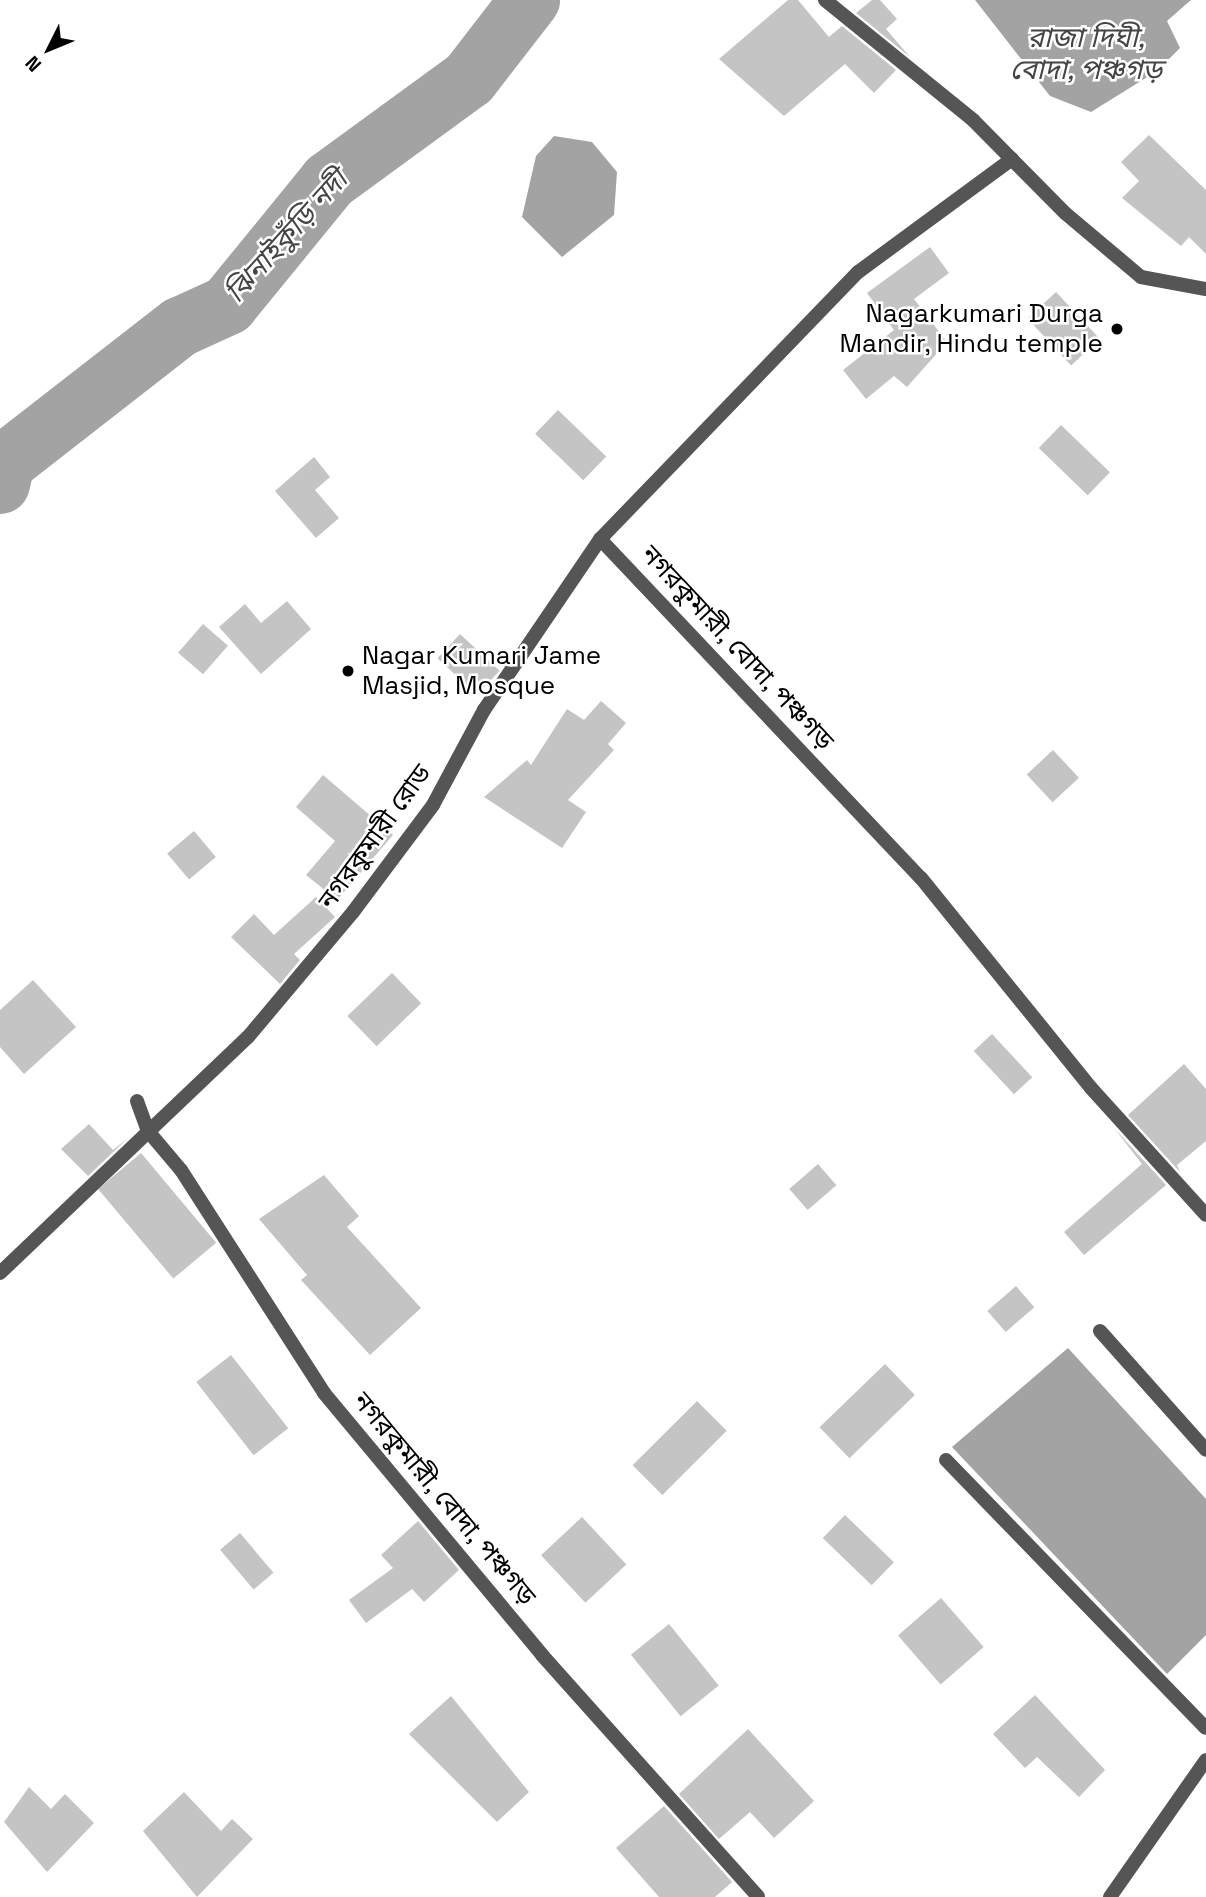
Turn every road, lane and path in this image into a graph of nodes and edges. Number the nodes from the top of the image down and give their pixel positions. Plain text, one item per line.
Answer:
1 (825, 0) edge
2 (1012, 159) junction
3 (1206, 289) edge
4 (600, 538) junction
5 (137, 1101) dead end
6 (148, 1132) junction
7 (1206, 1215) edge
8 (0, 1273) edge
9 (1100, 1331) dead end
10 (1206, 1450) edge
11 (946, 1460) dead end
12 (1206, 1728) edge
13 (1206, 1760) edge
14 (758, 1897) edge
15 (1110, 1897) edge

1 - 2 street
2 - 3 street
2 - 4 street, নগরকুমারী, বোদা, পঞ্চগড়
4 - 6 street, নগরকুমারী রোড
4 - 7 street, নগরকুমারী, বোদা, পঞ্চগড়
5 - 6 street, নগরকুমারী, বোদা, পঞ্চগড়
6 - 8 street, নগরকুমারী রোড
6 - 14 street, নগরকুমারী, বোদা, পঞ্চগড়
9 - 10 street
11 - 12 street
13 - 15 street

